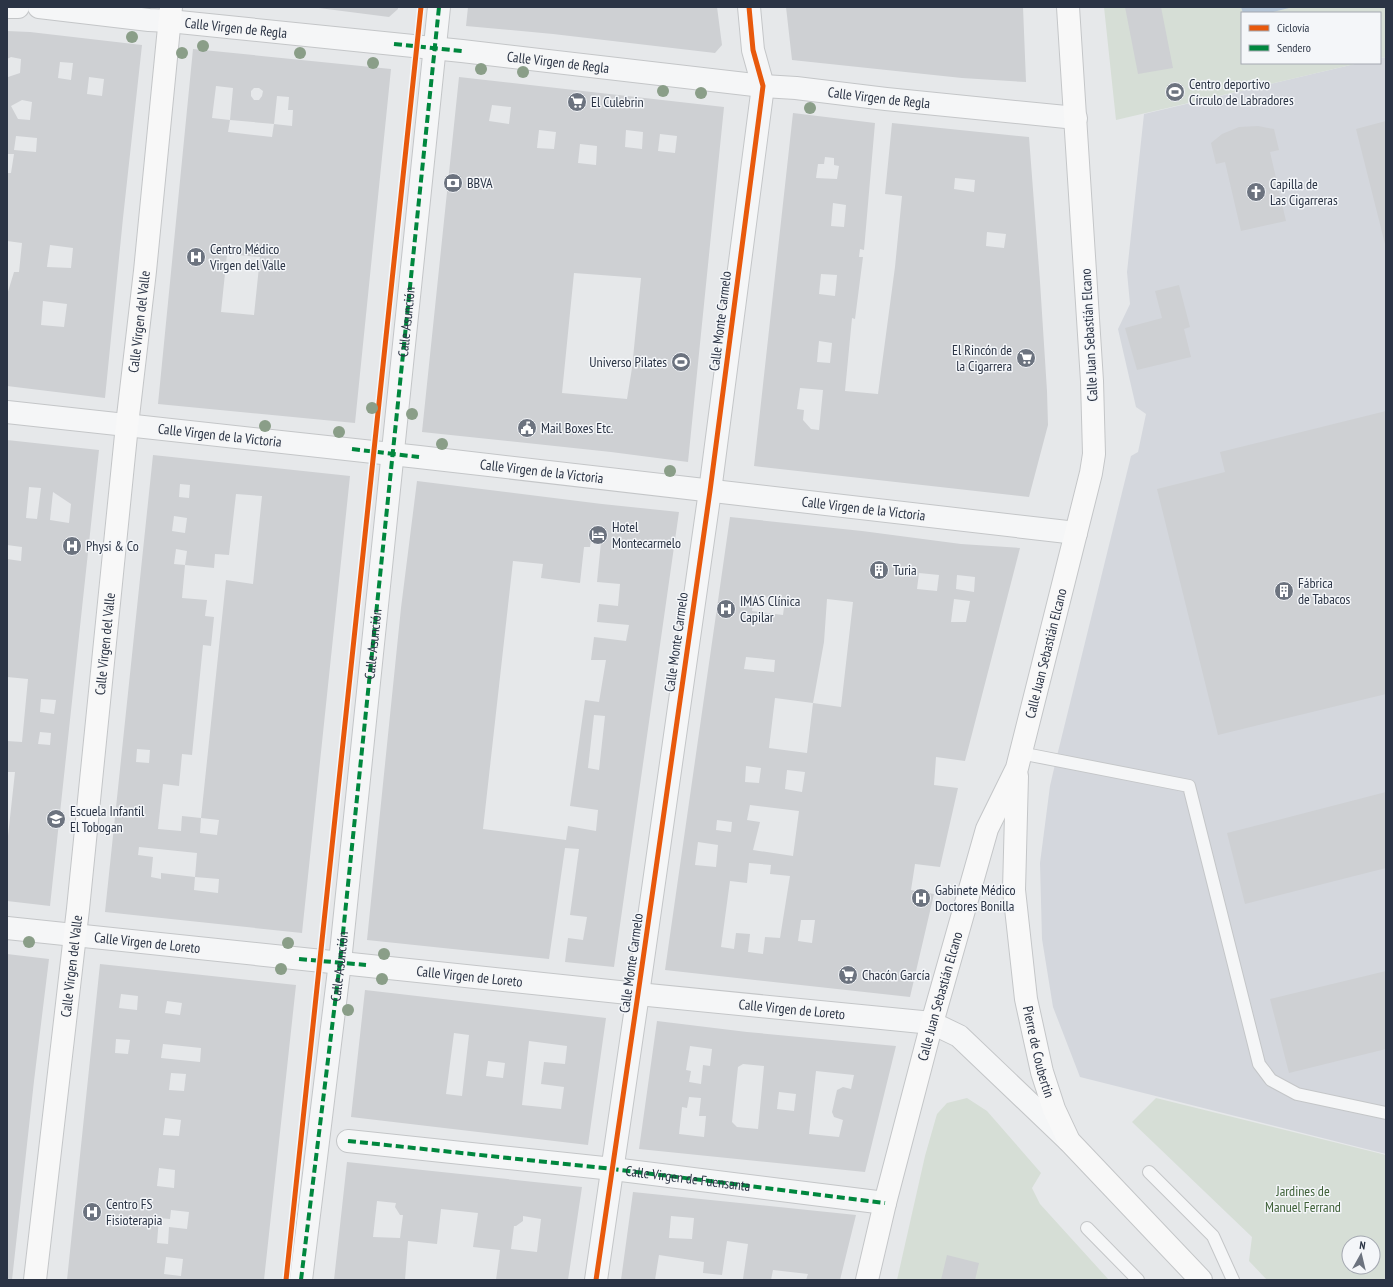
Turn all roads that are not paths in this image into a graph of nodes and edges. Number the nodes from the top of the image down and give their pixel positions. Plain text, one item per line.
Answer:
1 (7, 7) edge
2 (18, 7) edge
3 (39, 7) edge
4 (439, 7) edge
5 (749, 7) edge
6 (1068, 7) edge
7 (170, 14) edge
8 (435, 49) junction
9 (763, 86) junction
10 (1076, 118) junction
11 (7, 412) edge
12 (127, 425) junction
13 (394, 454) junction
14 (710, 491) junction
15 (1076, 533) junction
16 (1019, 761) junction
17 (7, 928) edge
18 (75, 936) junction
19 (340, 962) junction
20 (638, 994) junction
21 (932, 1023) junction
22 (1386, 1113) edge
23 (348, 1141) dead end
24 (1069, 1141) junction
25 (613, 1168) junction
26 (1149, 1172) dead end
27 (885, 1203) junction
28 (1087, 1228) dead end
29 (35, 1280) edge
30 (301, 1280) edge
31 (596, 1280) edge
32 (867, 1280) edge
33 (1138, 1280) edge
34 (1201, 1280) edge
35 (1233, 1280) edge

1 - 2 street
3 - 7 street, Calle Virgen de Regla
4 - 8 street, Calle Asunción
5 - 9 street, Calle Monte Carmelo
6 - 10 main road, Calle Juan Sebastián Elcano
7 - 8 street, Calle Virgen de Regla
7 - 12 main road, Calle Virgen del Valle
8 - 9 street, Calle Virgen de Regla
8 - 13 street, Calle Asunción
9 - 10 street, Calle Virgen de Regla
9 - 14 street, Calle Monte Carmelo
10 - 15 main road, Calle Juan Sebastián Elcano
11 - 12 street, Calle Virgen de la Victoria
12 - 13 street, Calle Virgen de la Victoria
12 - 18 main road, Calle Virgen del Valle
13 - 14 street, Calle Virgen de la Victoria
13 - 19 street, Calle Asunción
14 - 15 street, Calle Virgen de la Victoria
14 - 20 street, Calle Monte Carmelo
15 - 16 main road, Calle Juan Sebastián Elcano
16 - 21 main road, Calle Juan Sebastián Elcano
16 - 22 lane
16 - 24 main road, Pierre de Coubertin
17 - 18 street, Calle Virgen de Loreto
18 - 19 street, Calle Virgen de Loreto
18 - 29 main road, Calle Virgen del Valle
19 - 20 street, Calle Virgen de Loreto
19 - 30 street, Calle Asunción
20 - 21 street, Calle Virgen de Loreto
20 - 25 street, Calle Monte Carmelo
21 - 24 street
21 - 27 main road, Calle Juan Sebastián Elcano
23 - 25 street, Calle Virgen de Fuensanta
24 - 34 main road, Pierre de Coubertin
25 - 27 street, Calle Virgen de Fuensanta
25 - 31 street, Calle Monte Carmelo
26 - 35 lane
27 - 32 main road, Calle Juan Sebastián Elcano
28 - 33 lane

